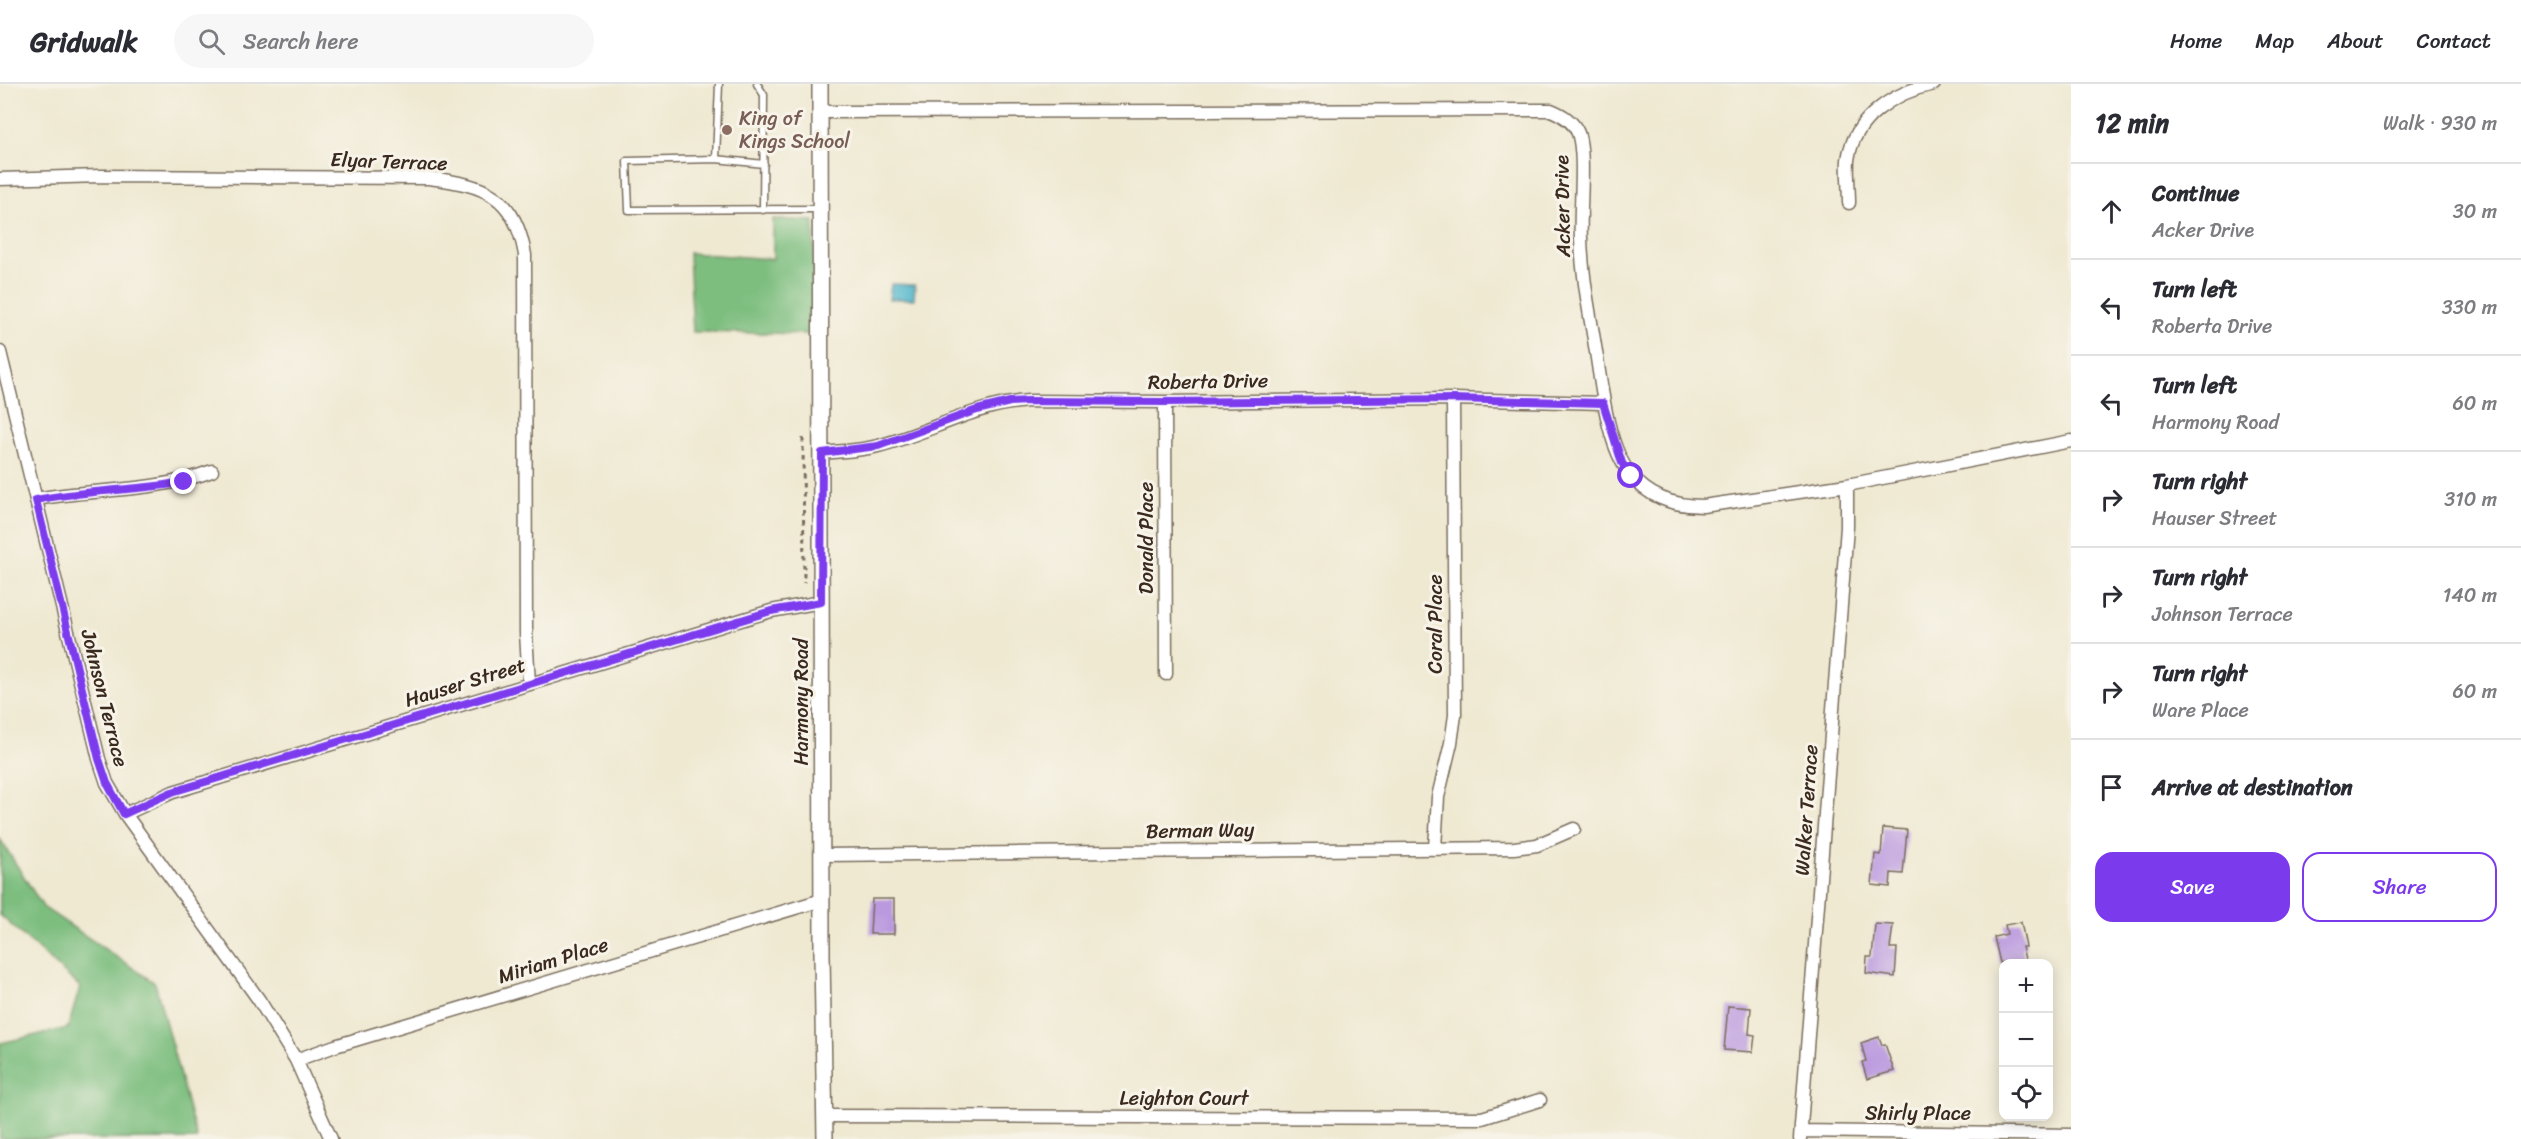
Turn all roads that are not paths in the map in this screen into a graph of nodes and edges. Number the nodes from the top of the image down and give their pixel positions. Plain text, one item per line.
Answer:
1 (719, 84) edge
2 (757, 84) edge
3 (820, 84) edge
4 (1934, 84) edge
5 (820, 112) junction
6 (716, 159) junction
7 (764, 164) junction
8 (0, 179) edge
9 (1849, 202) dead end
10 (821, 209) junction
11 (764, 210) junction
12 (0, 352) edge
13 (1453, 399) junction
14 (1165, 402) junction
15 (1603, 403) junction
16 (2071, 441) edge
17 (822, 453) junction
18 (212, 471) dead end
19 (1847, 485) junction
20 (36, 500) junction
21 (821, 602) junction
22 (1166, 674) dead end
23 (529, 683) junction
24 (124, 814) junction
25 (1574, 829) dead end
26 (1435, 848) junction
27 (822, 855) junction
28 (822, 900) junction
29 (296, 1060) junction
30 (1540, 1100) dead end
31 (824, 1116) junction
32 (1800, 1135) edge
33 (2071, 1135) edge
34 (331, 1139) edge
35 (825, 1139) edge

1 - 6 lane
2 - 7 lane
3 - 5 street, Harmony Road
4 - 9 street
5 - 10 street, Harmony Road
5 - 15 street, Acker Drive
6 - 7 lane
6 - 11 lane
7 - 11 lane
8 - 23 street, Elyar Terrace
10 - 11 lane
10 - 17 street, Harmony Road
12 - 20 street, Johnson Terrace
13 - 14 street, Roberta Drive
13 - 15 street, Roberta Drive
13 - 26 street, Coral Place
14 - 17 street, Roberta Drive
14 - 22 street, Donald Place
15 - 19 street, Acker Drive
16 - 19 street, Acker Drive
17 - 21 street, Harmony Road
18 - 20 street
19 - 32 street, Walker Terrace
20 - 24 street, Johnson Terrace
21 - 23 street, Hauser Street
21 - 27 street, Harmony Road
23 - 24 street, Hauser Street
24 - 29 street, Johnson Terrace
25 - 26 street, Berman Way
26 - 27 street, Berman Way
27 - 28 street, Harmony Road
28 - 29 street, Miriam Place
28 - 31 street, Harmony Road
29 - 34 street, Johnson Terrace
30 - 31 street, Leighton Court
31 - 35 street, Harmony Road
32 - 33 street, Shirly Place

